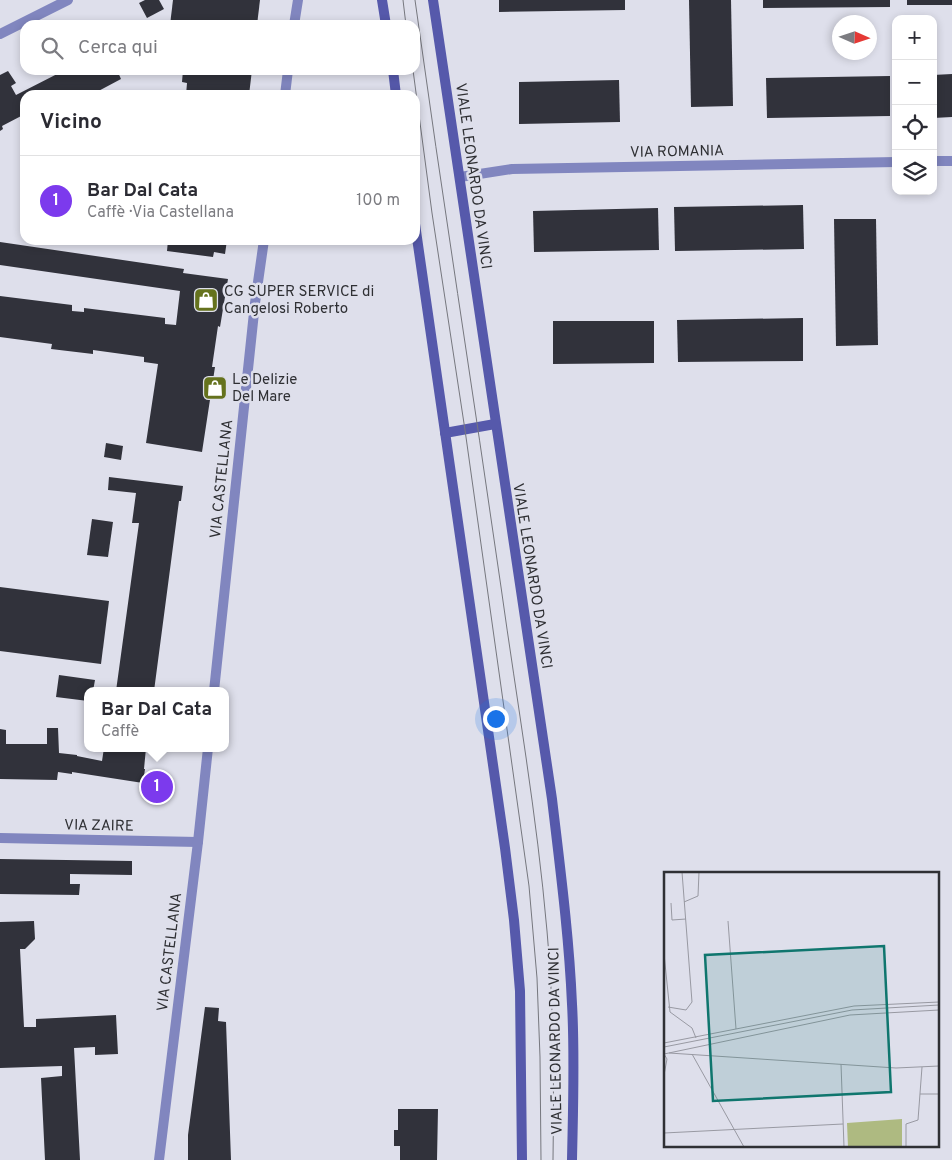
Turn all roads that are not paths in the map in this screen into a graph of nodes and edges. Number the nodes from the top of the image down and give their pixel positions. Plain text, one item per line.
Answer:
1 (68, 0) edge
2 (298, 0) edge
3 (382, 0) edge
4 (433, 0) edge
5 (28, 20) edge
6 (295, 20) edge
7 (385, 20) edge
8 (20, 24) edge
9 (0, 34) edge
10 (287, 75) edge
11 (394, 75) edge
12 (286, 90) edge
13 (395, 90) edge
14 (937, 161) edge
15 (952, 161) edge
16 (892, 162) edge
17 (460, 176) junction
18 (263, 245) edge
19 (418, 245) edge
20 (495, 424) junction
21 (445, 433) junction
22 (214, 687) edge
23 (208, 752) edge
24 (0, 838) edge
25 (198, 842) junction
26 (159, 1160) edge
27 (522, 1160) edge
28 (572, 1160) edge

1 - 5 street
2 - 6 street
3 - 7 street
4 - 17 street, VIALE LEONARDO DA VINCI
8 - 9 street
10 - 12 street
11 - 13 street
14 - 15 street
16 - 17 street, VIA ROMANIA
17 - 20 street, VIALE LEONARDO DA VINCI
18 - 22 street, VIA CASTELLANA
19 - 21 street
20 - 21 street
20 - 28 street, VIALE LEONARDO DA VINCI
21 - 27 street
23 - 25 street, VIA CASTELLANA
24 - 25 street, VIA ZAIRE
25 - 26 street, VIA CASTELLANA

